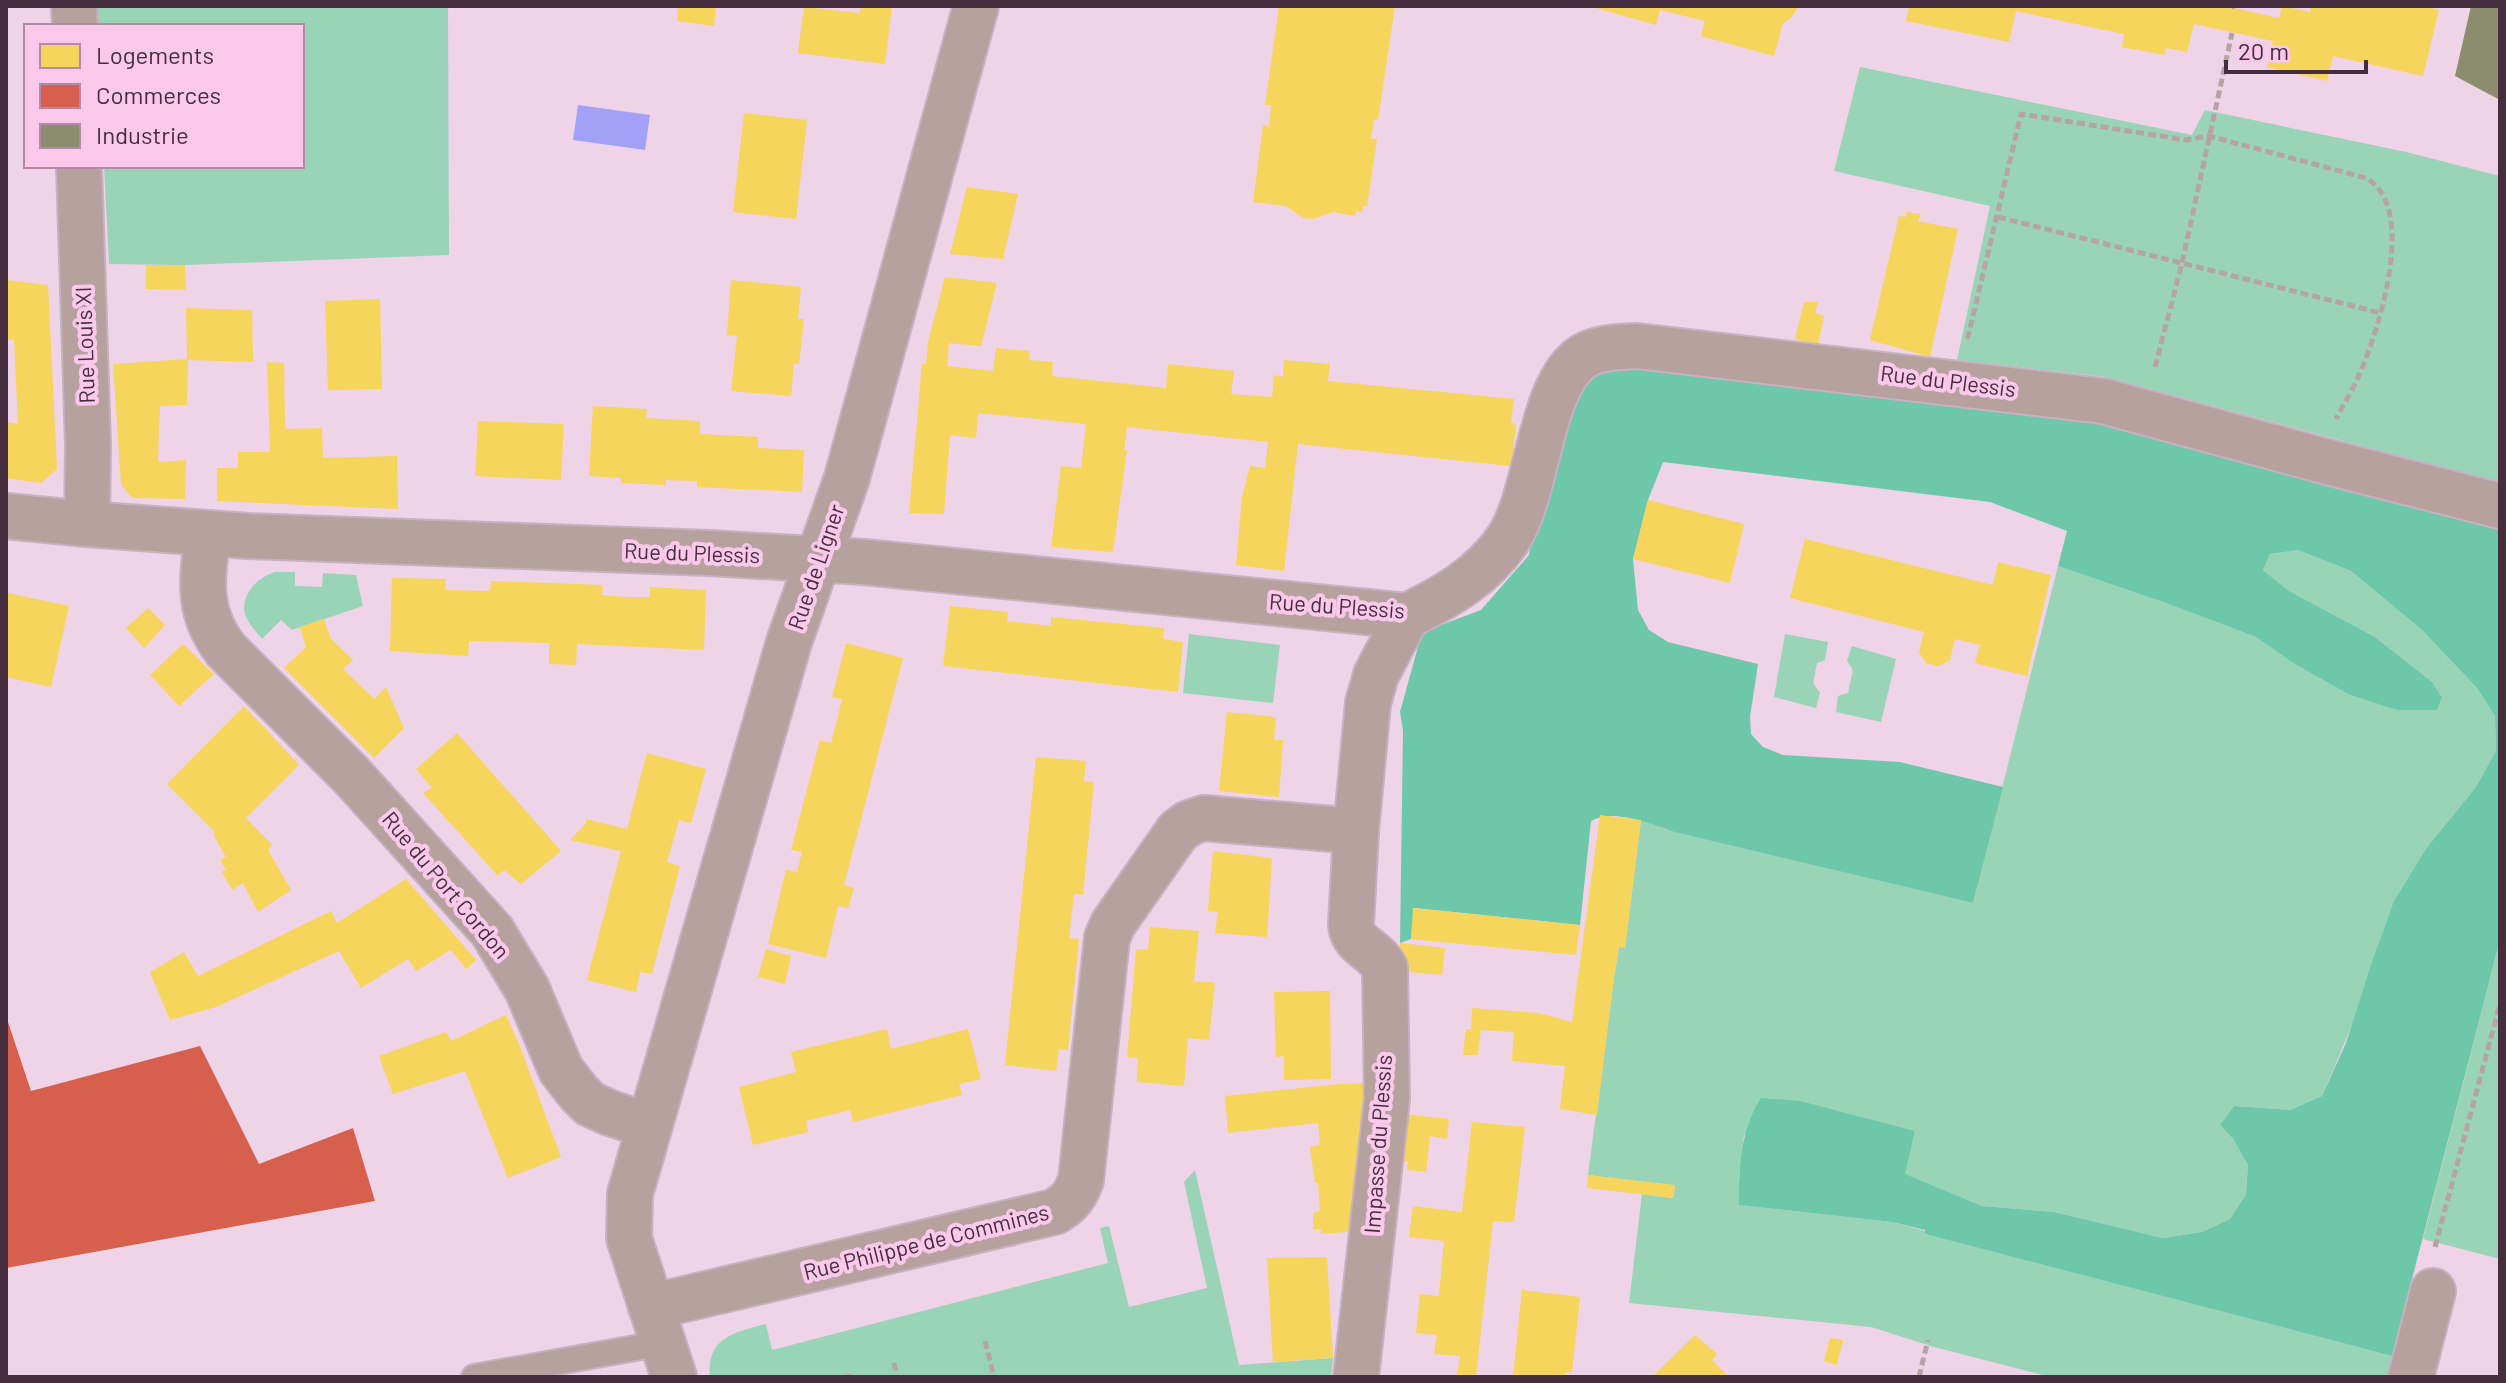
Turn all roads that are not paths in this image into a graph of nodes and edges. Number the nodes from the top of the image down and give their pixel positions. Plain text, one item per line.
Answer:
1 (976, 6) edge
2 (79, 168) edge
3 (2500, 506) edge
4 (6, 516) edge
5 (87, 524) junction
6 (208, 533) junction
7 (818, 559) junction
8 (1407, 616) junction
9 (1356, 831) junction
10 (649, 1126) junction
11 (2433, 1291) road end
12 (663, 1342) edge
13 (474, 1377) edge
14 (1356, 1377) edge
15 (2411, 1377) edge

1 - 7 street, Rue de Ligner
2 - 5 street, Rue Louis XI
3 - 8 street, Rue du Plessis
4 - 5 street, Rue du Plessis
5 - 6 street, Rue du Plessis
6 - 7 street, Rue du Plessis
6 - 10 street, Rue du Port Cordon
7 - 8 street, Rue du Plessis
7 - 10 street, Rue de Ligner
8 - 9 street
9 - 12 street, Rue Philippe de Commines
9 - 14 street, Impasse du Plessis
10 - 12 street
11 - 15 street
12 - 13 lane

